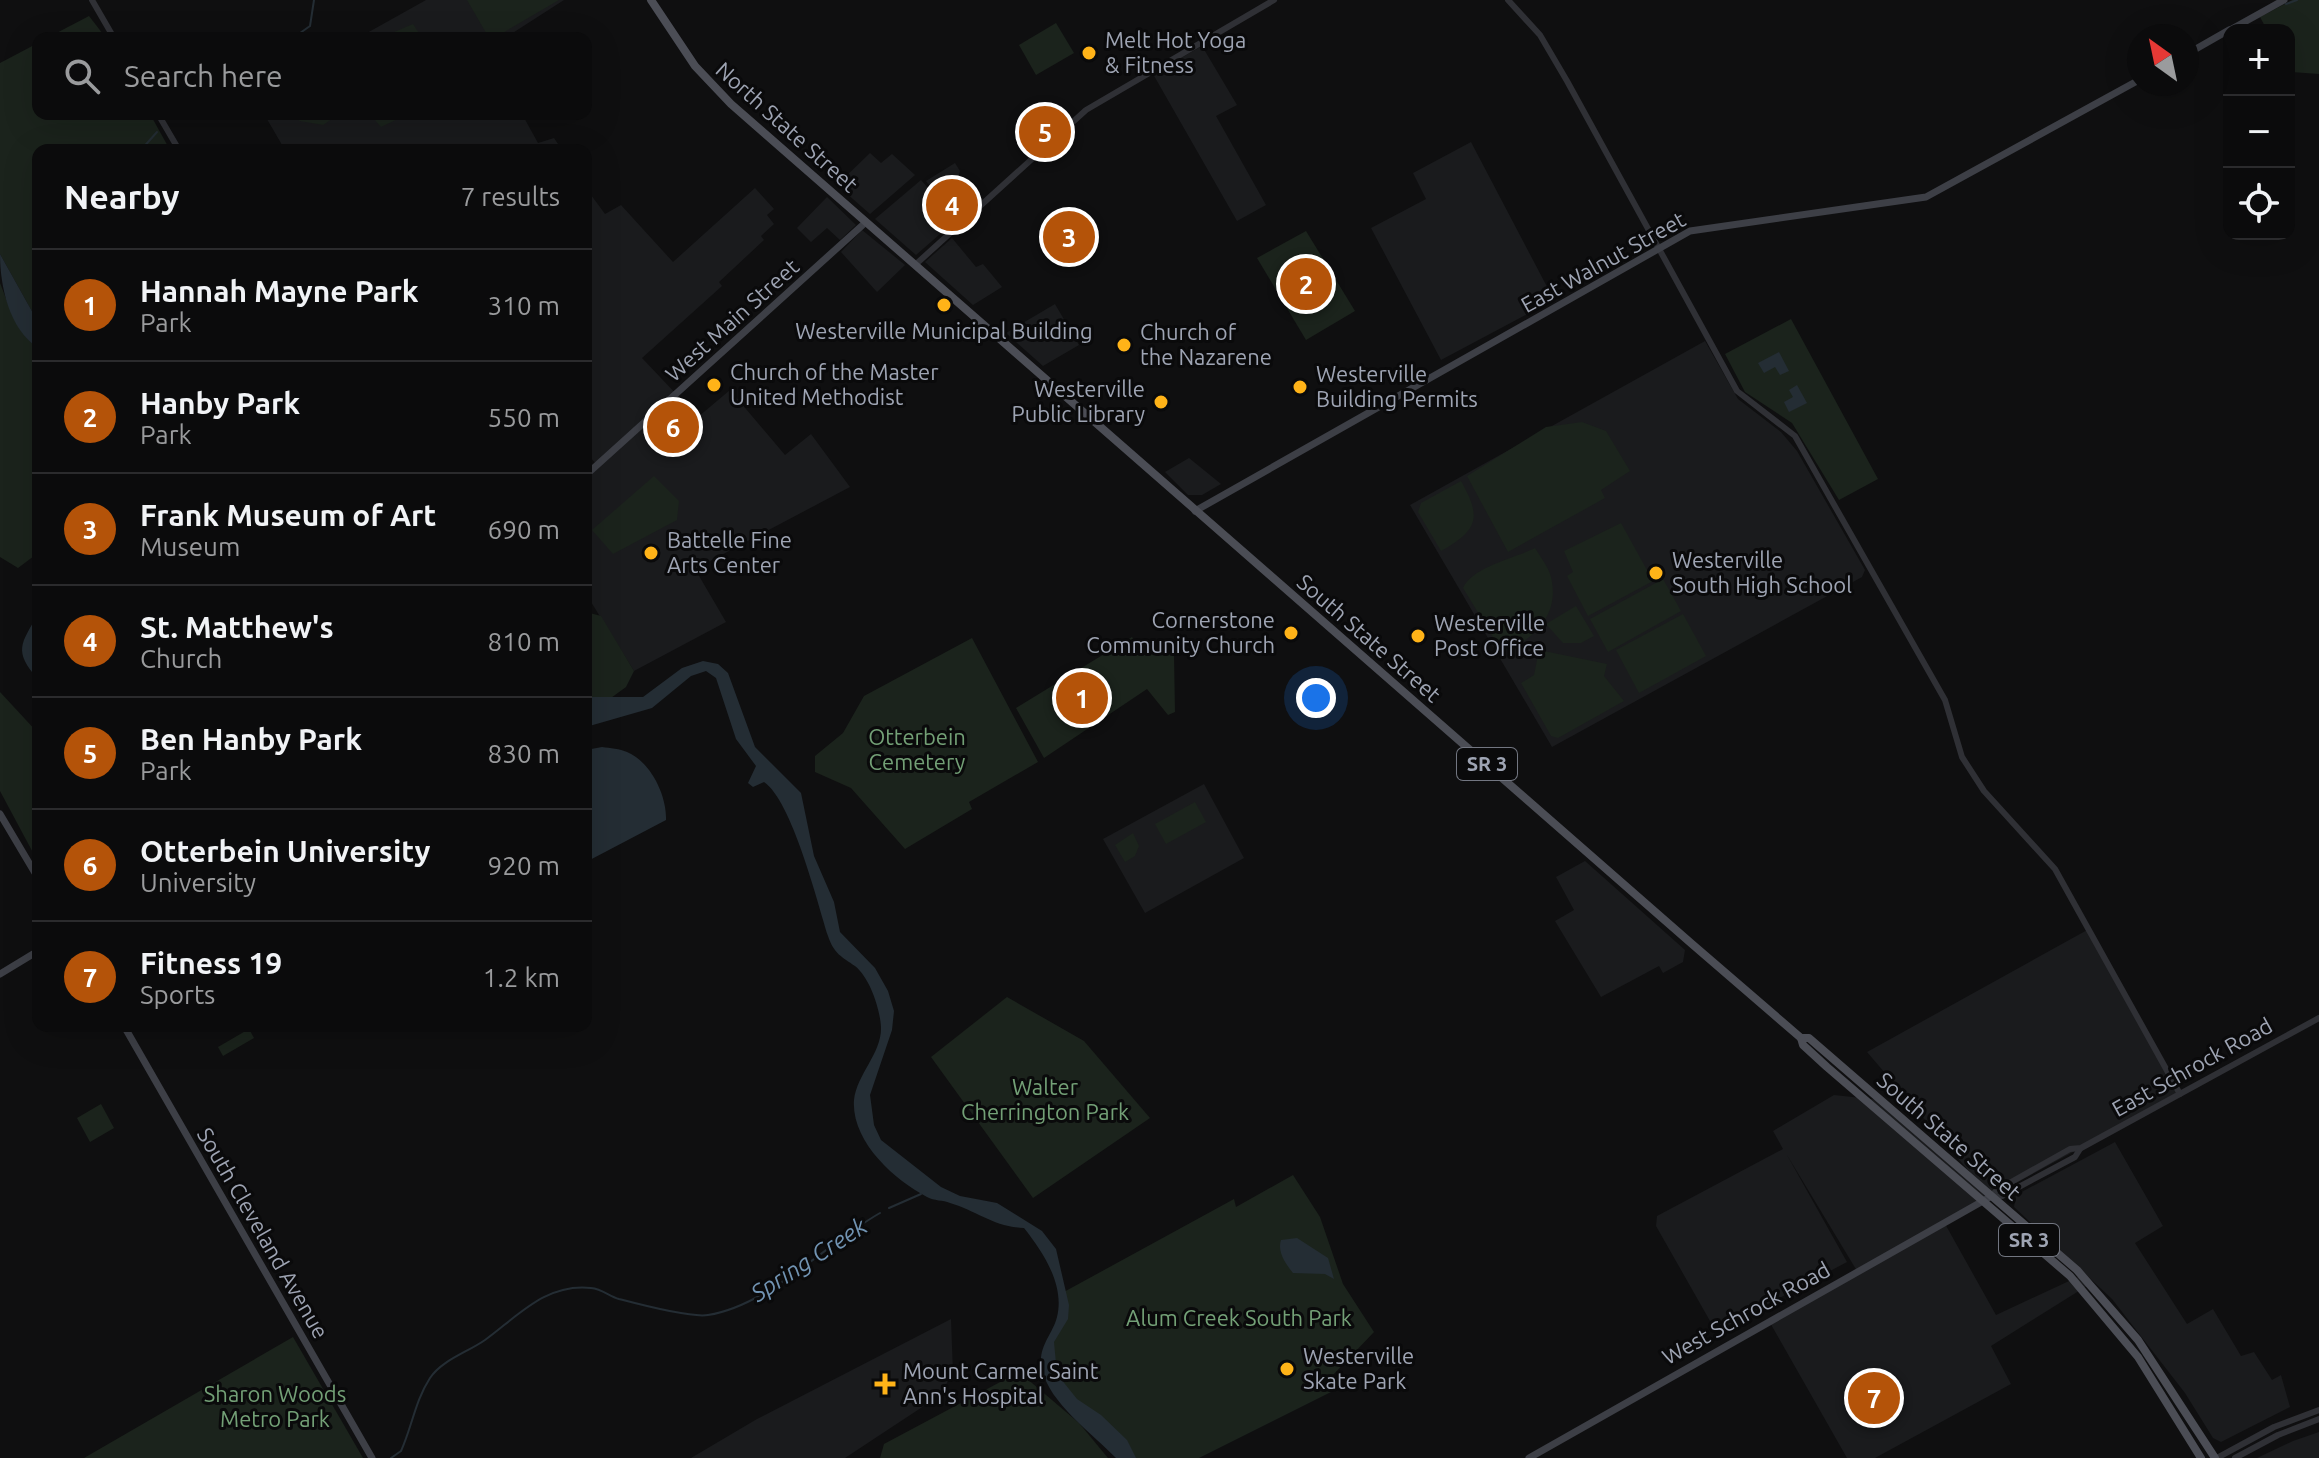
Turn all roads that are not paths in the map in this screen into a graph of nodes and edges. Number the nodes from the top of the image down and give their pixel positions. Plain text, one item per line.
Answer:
1 (92, 0) edge
2 (651, 0) edge
3 (1274, 0) edge
4 (1508, 0) edge
5 (2284, 0) edge
6 (2240, 24) edge
7 (111, 32) edge
8 (2223, 33) edge
9 (2199, 47) edge
10 (2127, 87) edge
11 (162, 120) edge
12 (176, 144) edge
13 (866, 222) junction
14 (1659, 249) junction
15 (915, 265) junction
16 (592, 470) edge
17 (1195, 511) junction
18 (0, 814) edge
19 (32, 868) edge
20 (32, 955) edge
21 (0, 974) edge
22 (2319, 1018) edge
23 (127, 1032) edge
24 (1802, 1041) junction
25 (1851, 1081) junction
26 (2180, 1094) junction
27 (1986, 1199) junction
28 (2078, 1278) junction
29 (2121, 1334) junction
30 (2146, 1352) junction
31 (2149, 1375) junction
32 (2182, 1406) junction
33 (2319, 1410) edge
34 (2319, 1419) edge
35 (372, 1458) edge
36 (1529, 1458) edge
37 (2201, 1458) edge
38 (2216, 1458) edge
39 (2235, 1458) edge

1 - 7 street
2 - 13 main road, North State Street / SR 3
3 - 15 street
4 - 14 street
5 - 6 main road
8 - 9 main road
10 - 14 main road, East Walnut Street
11 - 12 street
13 - 15 main road, North State Street / SR 3
13 - 16 main road, West Main Street
14 - 17 main road, East Walnut Street
14 - 26 street
15 - 17 main road, South State Street / SR 3
17 - 24 main road, South State Street / SR 3
18 - 19 main road
20 - 21 main road
22 - 26 street, East Schrock Road
23 - 35 main road, South Cleveland Avenue
24 - 25 main road, South State Street / SR 3
24 - 25 main road, South State Street / SR 3
25 - 27 main road, South State Street / SR 3
25 - 27 main road, South State Street / SR 3
26 - 27 street, East Schrock Road
27 - 28 main road, South State Street / SR 3
27 - 28 main road, South State Street / SR 3
27 - 36 main road, West Schrock Road
28 - 29 main road, South State Street / SR 3
28 - 30 main road, South State Street / SR 3
29 - 30 main road
29 - 31 main road, South State Street / SR 3
30 - 32 main road, South State Street / SR 3
31 - 32 main road
31 - 37 main road, South State Street / SR 3
32 - 38 main road, South State Street / SR 3
33 - 38 street
34 - 39 street

